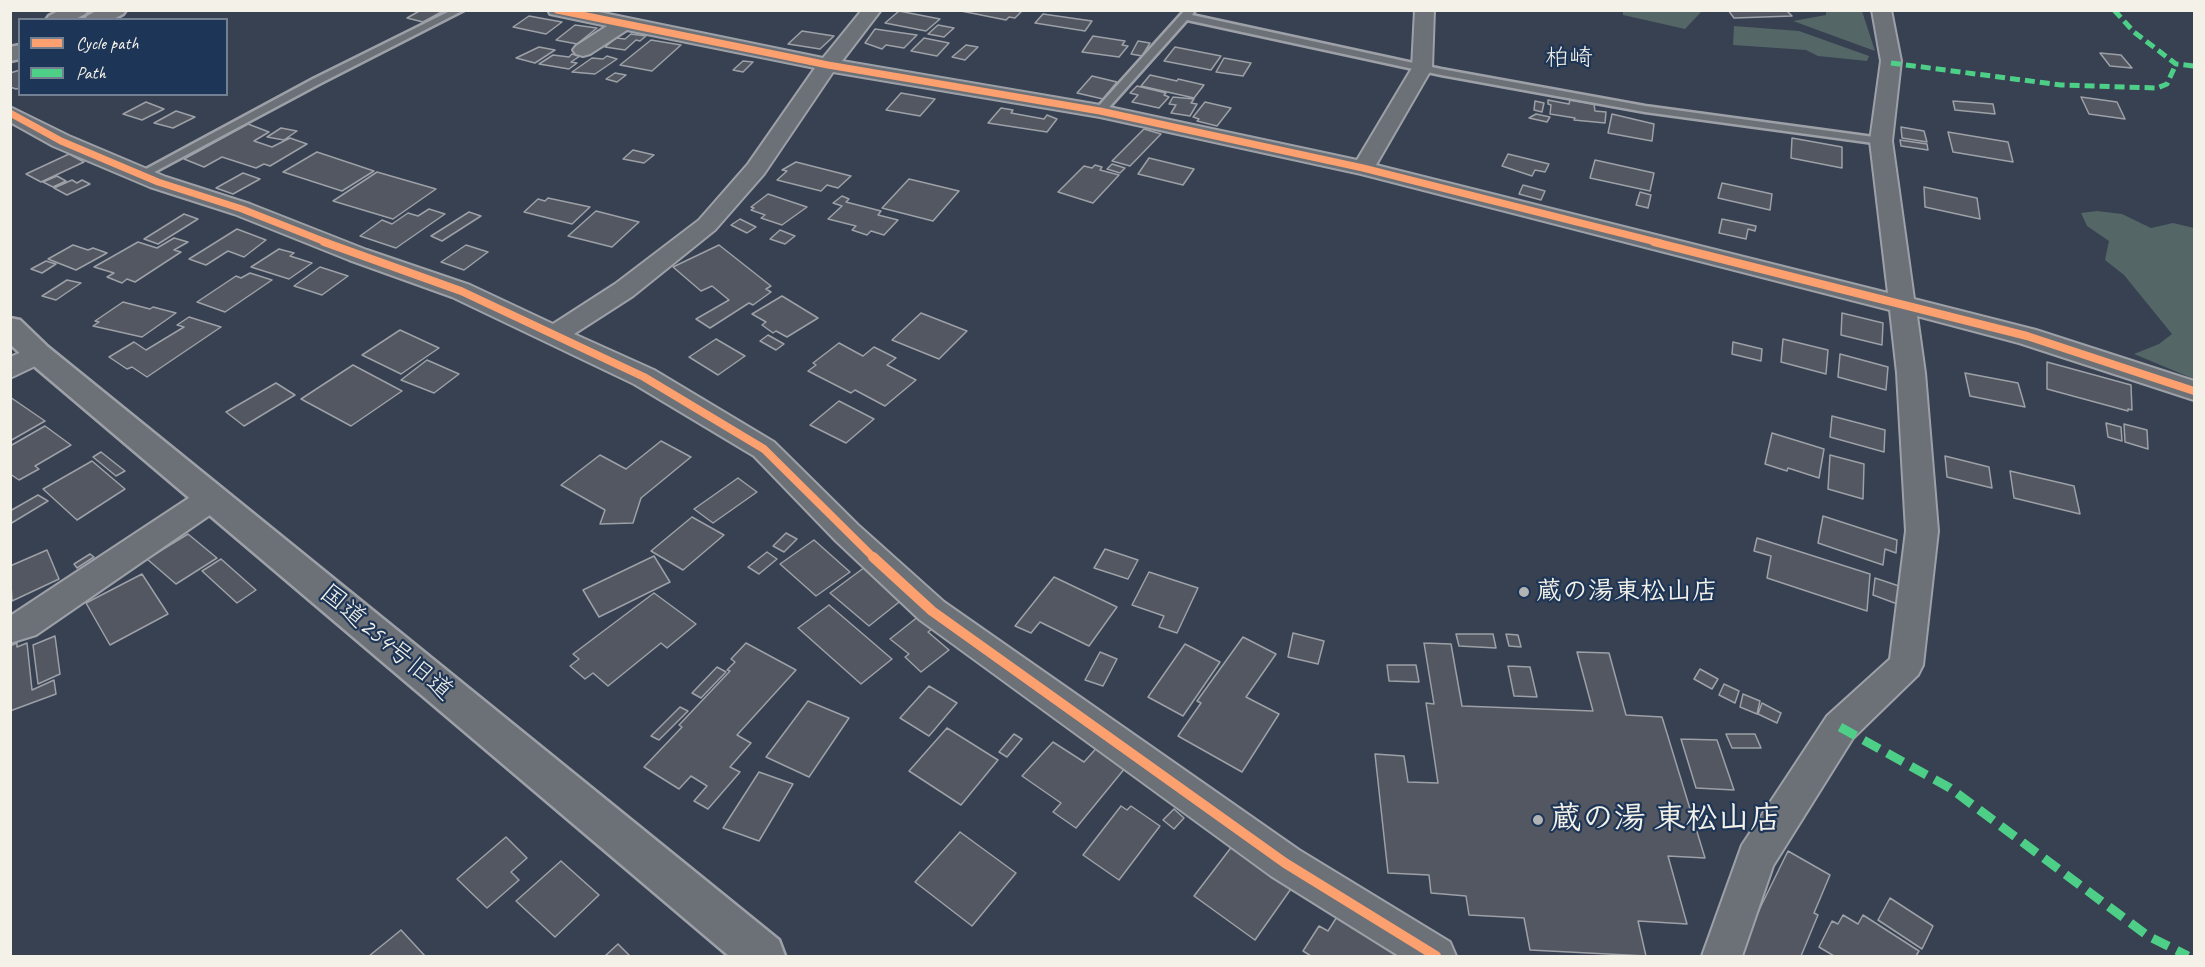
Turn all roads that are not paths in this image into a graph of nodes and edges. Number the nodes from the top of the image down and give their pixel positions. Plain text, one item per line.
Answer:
1 (78, 10) edge
2 (116, 10) edge
3 (460, 10) edge
4 (872, 10) edge
5 (1425, 10) edge
6 (1881, 10) edge
7 (567, 11) edge
8 (1189, 14) edge
9 (60, 18) edge
10 (98, 18) edge
11 (624, 23) junction
12 (583, 50) dead end
13 (828, 65) junction
14 (1422, 68) junction
15 (1100, 111) junction
16 (10, 113) edge
17 (1881, 141) junction
18 (1363, 168) junction
19 (141, 175) junction
20 (1901, 304) junction
21 (10, 327) edge
22 (555, 334) junction
23 (24, 362) edge
24 (2194, 392) edge
25 (212, 498) junction
26 (10, 630) edge
27 (763, 957) edge
28 (1436, 957) edge
29 (1722, 957) edge

1 - 9 highway
2 - 10 highway
3 - 19 lane
4 - 13 street
5 - 14 street
6 - 17 street
7 - 11 street
8 - 14 lane
8 - 15 lane
11 - 12 street
11 - 13 street
13 - 15 street
13 - 22 street
14 - 17 lane
14 - 18 street
15 - 18 street
16 - 19 street
17 - 20 street
18 - 20 street
19 - 22 street
20 - 24 street
20 - 29 street
21 - 23 street, 国道254号旧道
22 - 28 street
23 - 25 street, 国道254号旧道
25 - 26 street
25 - 27 street, 国道254号旧道

